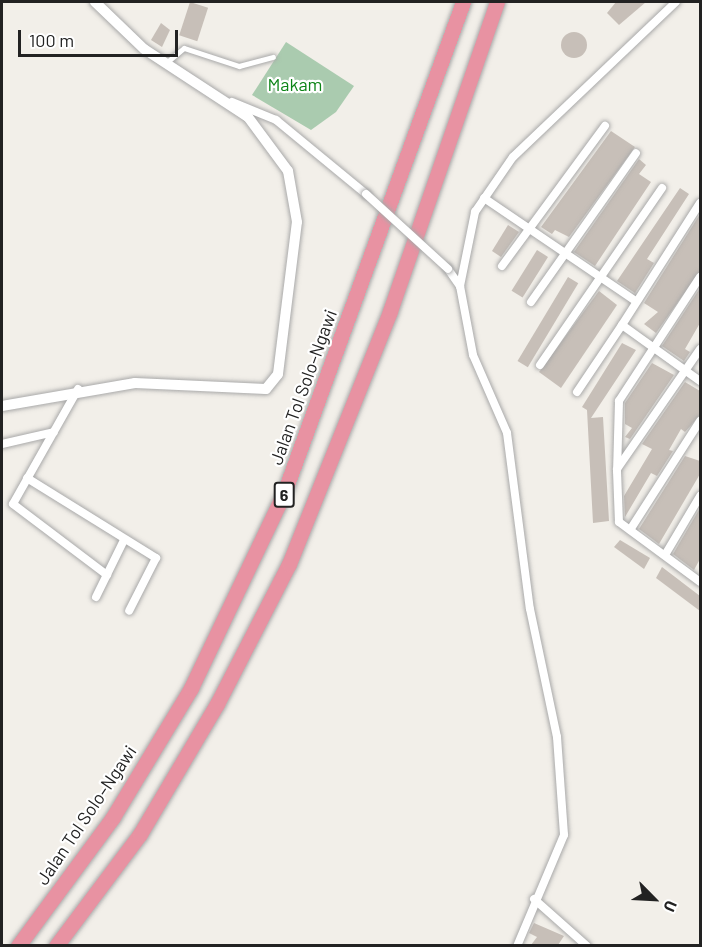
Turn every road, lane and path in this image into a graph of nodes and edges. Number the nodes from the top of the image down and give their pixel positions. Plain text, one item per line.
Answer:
1 (95, 2) edge
2 (463, 2) edge
3 (497, 2) edge
4 (676, 2) edge
5 (273, 57) dead end
6 (166, 63) junction
7 (228, 101) junction
8 (605, 126) dead end
9 (636, 153) dead end
10 (662, 188) dead end
11 (484, 198) junction
12 (700, 203) edge
13 (531, 230) junction
14 (565, 253) junction
15 (502, 266) dead end
16 (601, 277) junction
17 (700, 277) edge
18 (460, 286) junction
19 (634, 300) junction
20 (531, 302) dead end
21 (622, 325) junction
22 (653, 346) junction
23 (700, 349) edge
24 (540, 365) dead end
25 (687, 368) junction
26 (700, 381) edge
27 (78, 389) junction
28 (577, 392) dead end
29 (2, 406) edge
30 (700, 421) edge
31 (54, 432) junction
32 (2, 444) edge
33 (617, 471) junction
34 (27, 478) junction
35 (700, 496) edge
36 (630, 530) junction
37 (124, 540) junction
38 (665, 555) junction
39 (107, 575) junction
40 (700, 582) edge
41 (96, 597) dead end
42 (129, 611) dead end
43 (534, 899) junction
44 (18, 945) edge
45 (56, 945) edge
46 (518, 945) edge
47 (587, 945) edge

1 - 6 street
2 - 44 highway, Jalan Tol Solo–Ngawi / 6
3 - 45 highway, 6
4 - 11 street
5 - 6 lane
6 - 7 street
7 - 18 street, bridge
7 - 27 street
8 - 13 street
9 - 14 street
10 - 16 street
11 - 13 street
11 - 18 street
12 - 19 street
13 - 14 street
13 - 15 street
14 - 16 street
14 - 20 street
16 - 19 street
16 - 24 street
17 - 22 street
18 - 43 street
19 - 21 street
21 - 22 street
21 - 28 street
22 - 25 street
22 - 33 street
23 - 25 street
25 - 26 street
25 - 33 street
27 - 29 street
27 - 31 street
30 - 36 street
31 - 32 street
31 - 34 street
33 - 36 street
34 - 37 street
34 - 39 street
35 - 38 street
36 - 38 street
37 - 39 street
37 - 42 street
38 - 40 street
39 - 41 street
43 - 46 street
43 - 47 street

